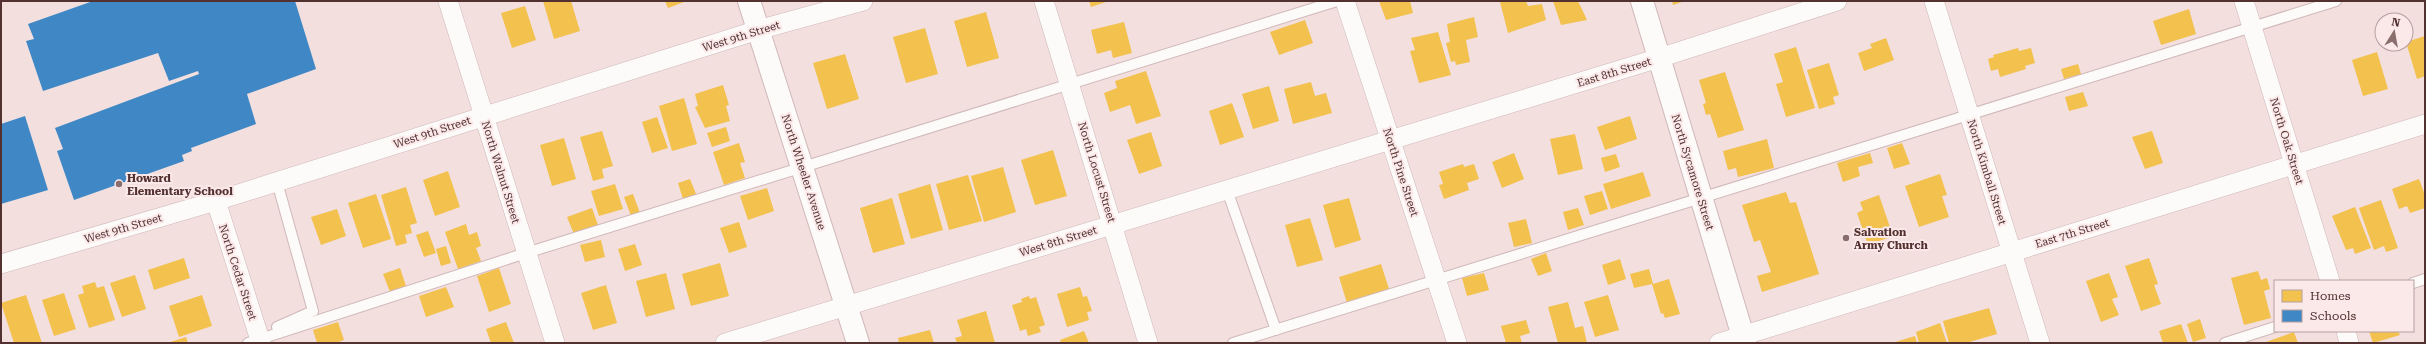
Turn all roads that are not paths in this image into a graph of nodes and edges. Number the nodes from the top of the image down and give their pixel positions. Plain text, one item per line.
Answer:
1 (448, 1) edge
2 (749, 1) edge
3 (864, 1) edge
4 (1044, 1) edge
5 (1337, 1) edge
6 (1345, 1) edge
7 (1642, 1) edge
8 (1837, 1) edge
9 (1934, 1) edge
10 (2244, 1) edge
11 (2336, 1) edge
12 (2252, 27) junction
13 (758, 30) junction
14 (1659, 58) junction
15 (1070, 84) junction
16 (483, 115) junction
17 (1969, 115) junction
18 (2425, 124) edge
19 (1390, 140) junction
20 (2294, 163) junction
21 (802, 167) junction
22 (276, 182) junction
23 (1227, 190) junction
24 (1701, 198) junction
25 (216, 202) junction
26 (1113, 225) junction
27 (2012, 252) junction
28 (526, 253) junction
29 (1, 264) edge
30 (2425, 279) edge
31 (1436, 280) junction
32 (2330, 280) edge
33 (2414, 283) edge
34 (846, 306) junction
35 (2274, 327) edge
36 (1276, 330) junction
37 (2346, 332) edge
38 (1744, 339) edge
39 (257, 340) edge
40 (555, 343) edge
41 (725, 343) edge
42 (858, 343) edge
43 (1148, 343) edge
44 (1232, 343) edge
45 (1457, 343) edge
46 (1719, 343) edge
47 (2040, 343) edge
48 (2225, 343) edge
49 (2349, 343) edge

1 - 16 street, North Walnut Street
2 - 13 street, North Wheeler Avenue
3 - 13 street, West 9th Street
4 - 15 street, North Locust Street
5 - 15 lane
6 - 19 street, North Pine Street
7 - 14 street, North Sycamore Street
8 - 14 street, East 8th Street
9 - 17 street, North Kimball Street
10 - 12 street, North Oak Street
11 - 12 lane
12 - 17 lane
12 - 20 street, North Oak Street
13 - 16 street, West 9th Street
13 - 21 street, North Wheeler Avenue
14 - 19 street, East 8th Street
14 - 24 street, North Sycamore Street
15 - 21 lane
15 - 26 street, North Locust Street
16 - 22 street, West 9th Street
16 - 28 street, North Walnut Street
17 - 24 lane
17 - 27 street, North Kimball Street
18 - 20 street, East 7th Street
19 - 23 street, West 8th Street
19 - 31 street, North Pine Street
20 - 27 street, East 7th Street
20 - 32 street, North Oak Street
21 - 28 lane
21 - 34 street, North Wheeler Avenue
22 - 25 street, West 9th Street
22 - 39 lane
23 - 26 street, West 8th Street
23 - 36 lane
24 - 31 lane
24 - 38 street, North Sycamore Street
25 - 29 street, West 9th Street
25 - 39 street, North Cedar Street
26 - 34 street, West 8th Street
26 - 43 street, North Locust Street
27 - 38 street, East 7th Street
27 - 47 street, North Kimball Street
28 - 39 lane
28 - 40 street, North Walnut Street
30 - 33 lane
31 - 36 lane
31 - 45 street, North Pine Street
34 - 41 street, West 8th Street
34 - 42 street, North Wheeler Avenue
35 - 48 lane
36 - 44 lane
37 - 49 street
38 - 46 street, East 7th Street

